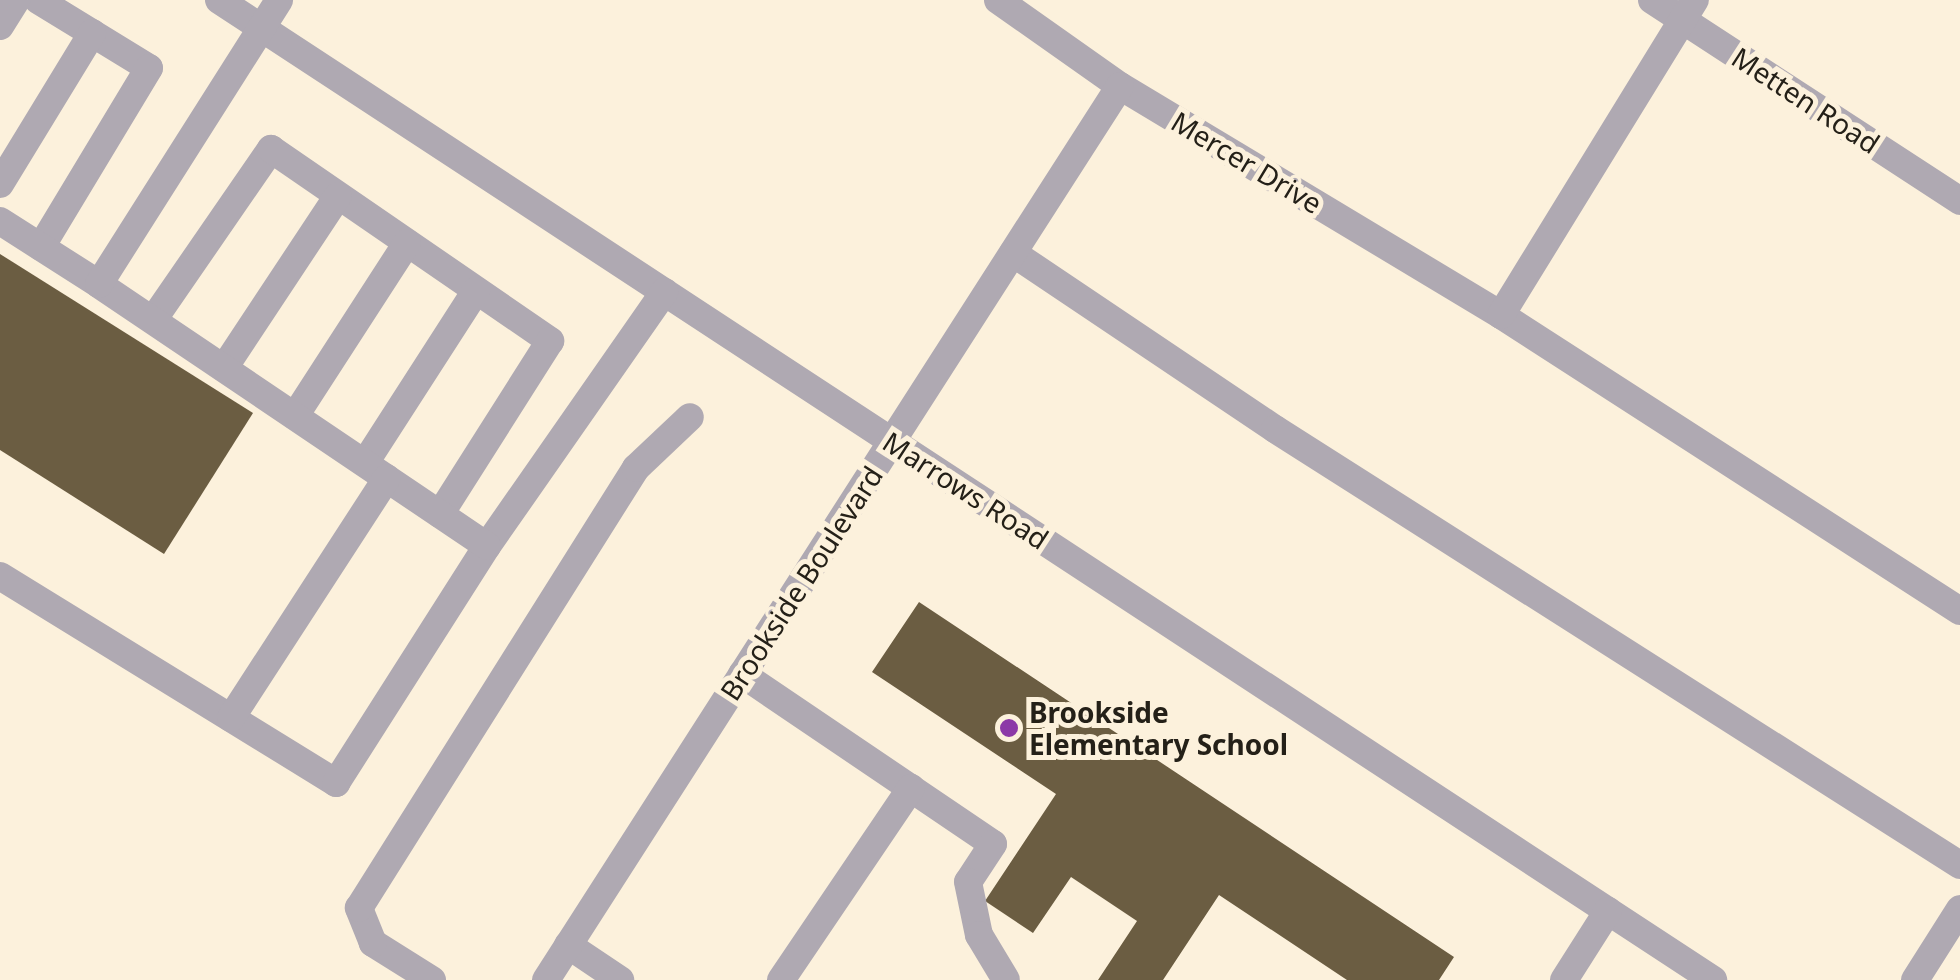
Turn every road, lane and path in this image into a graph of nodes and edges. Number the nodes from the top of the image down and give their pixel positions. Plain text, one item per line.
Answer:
1 (16, 0) edge
2 (38, 0) edge
3 (219, 0) edge
4 (279, 0) edge
5 (998, 0) edge
6 (1652, 0) edge
7 (1689, 10) edge
8 (0, 26) edge
9 (261, 28) junction
10 (92, 33) junction
11 (1120, 86) junction
12 (0, 184) edge
13 (338, 196) junction
14 (1960, 201) edge
15 (0, 221) edge
16 (407, 243) junction
17 (41, 246) junction
18 (1013, 252) junction
19 (99, 284) junction
20 (476, 290) junction
21 (664, 292) junction
22 (1502, 315) junction
23 (153, 320) junction
24 (224, 368) junction
25 (295, 416) junction
26 (690, 418) dead end
27 (892, 442) junction
28 (376, 471) junction
29 (440, 514) junction
30 (488, 546) junction
31 (0, 576) edge
32 (1960, 611) edge
33 (742, 674) junction
34 (231, 718) junction
35 (911, 788) junction
36 (1960, 865) edge
37 (1960, 909) edge
38 (1608, 911) junction
39 (568, 945) junction
40 (432, 980) edge
41 (546, 980) edge
42 (620, 980) edge
43 (781, 980) edge
44 (1006, 980) edge
45 (1564, 980) edge
46 (1713, 980) edge
47 (1915, 980) edge

1 - 8 street
2 - 10 street
3 - 9 street, Marrows Road
4 - 9 street
5 - 11 street, Mercer Drive
6 - 7 street, Metten Road
7 - 14 street, Metten Road
7 - 22 street
9 - 19 street
9 - 21 street, Marrows Road
10 - 12 street
10 - 17 street
11 - 18 street, Brookside Boulevard
11 - 22 street, Mercer Drive
13 - 16 street
13 - 23 street
13 - 24 street
15 - 17 street
16 - 20 street
16 - 25 street
17 - 19 street
18 - 27 street, Brookside Boulevard
18 - 36 street
19 - 23 street
20 - 28 street
20 - 29 street
21 - 27 street, Marrows Road
21 - 30 street
22 - 32 street, Mercer Drive
23 - 24 street
24 - 25 street
25 - 28 street
26 - 40 street
27 - 33 street, Brookside Boulevard
27 - 38 street, Marrows Road
28 - 29 street
28 - 34 street
29 - 30 street
30 - 34 street
31 - 34 street
33 - 35 street
33 - 39 street, Brookside Boulevard
35 - 43 street
35 - 44 street
37 - 47 street
38 - 45 street
38 - 46 street, Marrows Road
39 - 41 street, Brookside Boulevard
39 - 42 street

